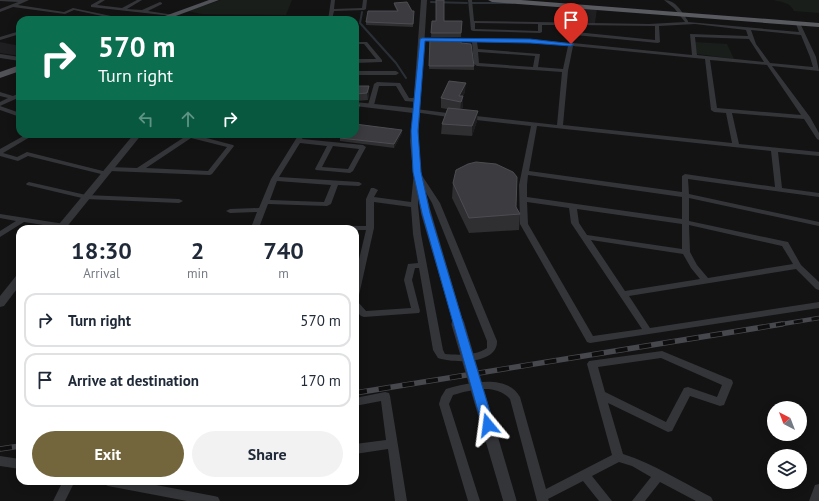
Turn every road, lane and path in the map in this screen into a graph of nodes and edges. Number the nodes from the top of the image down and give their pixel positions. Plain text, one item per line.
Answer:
1 (0, 0) edge
2 (103, 0) edge
3 (140, 0) edge
4 (216, 0) edge
5 (333, 0) edge
6 (365, 0) edge
7 (424, 0) edge
8 (470, 0) edge
9 (492, 0) edge
10 (525, 0) edge
11 (666, 0) edge
12 (25, 1) edge
13 (160, 2) dead end
14 (13, 6) junction
15 (0, 8) edge
16 (7, 8) junction
17 (123, 9) junction
18 (332, 10) junction
19 (0, 11) edge
20 (144, 11) junction
21 (681, 13) junction
22 (101, 14) junction
23 (172, 15) joint
24 (97, 16) edge
25 (110, 16) edge
26 (331, 16) edge
27 (473, 22) junction
28 (540, 23) junction
29 (687, 23) junction
30 (575, 24) junction
31 (627, 24) junction
32 (658, 24) junction
33 (798, 24) junction
34 (819, 24) edge
35 (748, 28) junction
36 (16, 33) edge
37 (574, 33) junction
38 (802, 34) junction
39 (625, 38) junction
40 (750, 38) junction
41 (0, 39) edge
42 (422, 39) junction
43 (474, 40) junction
44 (359, 43) edge
45 (571, 44) junction
46 (475, 50) junction
47 (0, 56) edge
48 (695, 57) junction
49 (16, 58) edge
50 (707, 58) junction
51 (359, 61) edge
52 (768, 63) junction
53 (818, 68) edge
54 (16, 69) edge
55 (535, 69) junction
56 (565, 71) junction
57 (359, 73) edge
58 (396, 73) dead end
59 (0, 75) edge
60 (0, 94) edge
61 (16, 97) edge
62 (13, 98) junction
63 (416, 100) junction
64 (0, 104) edge
65 (359, 104) edge
66 (371, 105) junction
67 (0, 108) edge
68 (416, 111) junction
69 (729, 112) junction
70 (16, 114) edge
71 (807, 117) junction
72 (534, 124) junction
73 (560, 127) junction
74 (25, 138) edge
75 (135, 138) edge
76 (187, 138) edge
77 (202, 138) edge
78 (300, 138) edge
79 (819, 138) edge
80 (298, 141) junction
81 (331, 144) junction
82 (736, 145) junction
83 (774, 149) junction
84 (0, 153) edge
85 (819, 154) edge
86 (139, 170) junction
87 (107, 171) junction
88 (417, 172) junction
89 (526, 173) junction
90 (274, 179) junction
91 (335, 183) junction
92 (28, 184) dead end
93 (359, 184) dead end
94 (779, 189) junction
95 (374, 190) dead end
96 (685, 195) junction
97 (819, 195) edge
98 (86, 198) junction
99 (370, 199) junction
100 (524, 199) junction
101 (179, 201) dead end
102 (266, 202) junction
103 (414, 205) junction
104 (573, 207) junction
105 (262, 210) junction
106 (230, 211) dead end
107 (0, 216) edge
108 (22, 220) junction
109 (685, 222) junction
110 (819, 224) edge
111 (46, 225) edge
112 (64, 225) edge
113 (260, 225) edge
114 (359, 228) edge
115 (370, 228) junction
116 (0, 235) edge
117 (585, 237) junction
118 (686, 252) junction
119 (422, 265) junction
120 (798, 266) junction
121 (359, 276) edge
122 (706, 281) junction
123 (16, 283) edge
124 (819, 287) edge
125 (623, 294) junction
126 (0, 303) edge
127 (819, 305) edge
128 (359, 308) edge
129 (648, 331) junction
130 (601, 395) junction
131 (359, 401) edge
132 (393, 444) junction
133 (359, 448) edge
134 (618, 457) junction
135 (0, 461) edge
136 (16, 463) edge
137 (584, 474) junction
138 (659, 475) junction
139 (66, 485) edge
140 (129, 485) edge
141 (819, 489) edge
142 (543, 499) edge
143 (60, 501) edge
144 (214, 501) edge
145 (401, 501) edge
146 (474, 501) edge
147 (510, 501) edge
148 (606, 501) edge
149 (638, 501) edge
150 (707, 501) edge
151 (815, 501) edge

1 - 12 street
2 - 17 street
3 - 17 street
4 - 23 main road
5 - 18 street
6 - 18 street
7 - 42 street
8 - 27 street
9 - 21 highway
10 - 21 highway
11 - 21 street
12 - 14 street
13 - 20 street
14 - 16 street
14 - 22 street
15 - 16 street
16 - 19 street
17 - 20 street
18 - 26 street
20 - 23 street
21 - 29 street
21 - 33 highway
21 - 34 highway
22 - 24 street
22 - 25 street
27 - 28 street
27 - 28 street
28 - 30 street
29 - 32 street
29 - 35 street
30 - 31 street
30 - 37 street
31 - 32 street
31 - 39 street
32 - 39 street
33 - 34 highway
33 - 38 street
35 - 38 street
35 - 40 street
36 - 41 street
37 - 39 street
37 - 45 street
38 - 53 street
40 - 48 street
40 - 52 street
42 - 43 street
42 - 63 street
43 - 45 street
43 - 46 street
44 - 51 street
45 - 48 street
45 - 56 street
46 - 55 street
46 - 55 street
47 - 49 street
48 - 50 street
50 - 52 street
50 - 69 street
52 - 53 street
52 - 71 street
54 - 59 main road
55 - 56 street
56 - 73 street
57 - 58 street
60 - 62 street
61 - 62 street
62 - 64 street
63 - 66 street
63 - 68 street
65 - 66 street
66 - 68 street
67 - 70 street
68 - 72 street
68 - 88 street
69 - 71 street
69 - 82 street
71 - 79 street
72 - 73 street
72 - 89 street
73 - 82 street
74 - 84 street
75 - 87 street
76 - 86 street
77 - 86 street
78 - 80 street
80 - 81 street
80 - 90 street
81 - 81 street
82 - 83 street
83 - 85 street
83 - 94 street
84 - 87 street
86 - 87 street
87 - 98 street
88 - 103 street
88 - 119 street
88 - 147 street, bridge
89 - 96 street
89 - 100 street
90 - 91 street
90 - 102 street
91 - 93 street
91 - 102 street
92 - 98 street
94 - 96 street
94 - 97 street
95 - 99 street
96 - 109 street
96 - 110 street
98 - 101 street
98 - 112 street
99 - 103 street
99 - 115 street
100 - 104 street
100 - 129 street
102 - 105 street
103 - 119 street
104 - 109 street
104 - 117 street
105 - 106 street
105 - 113 street
107 - 108 street
108 - 111 street
108 - 116 street
109 - 118 street
109 - 120 street
114 - 115 street
115 - 121 street
117 - 118 street
117 - 125 street
118 - 122 street
119 - 128 street
120 - 122 street
120 - 124 street
122 - 125 street
123 - 126 street
125 - 129 street
127 - 129 street
130 - 130 street
130 - 134 street
131 - 132 street
132 - 133 street
132 - 145 street
134 - 137 street
134 - 138 street
135 - 136 street
137 - 142 street
137 - 148 street
138 - 149 street
138 - 150 street
139 - 143 street
140 - 144 street
141 - 151 street
142 - 146 street

